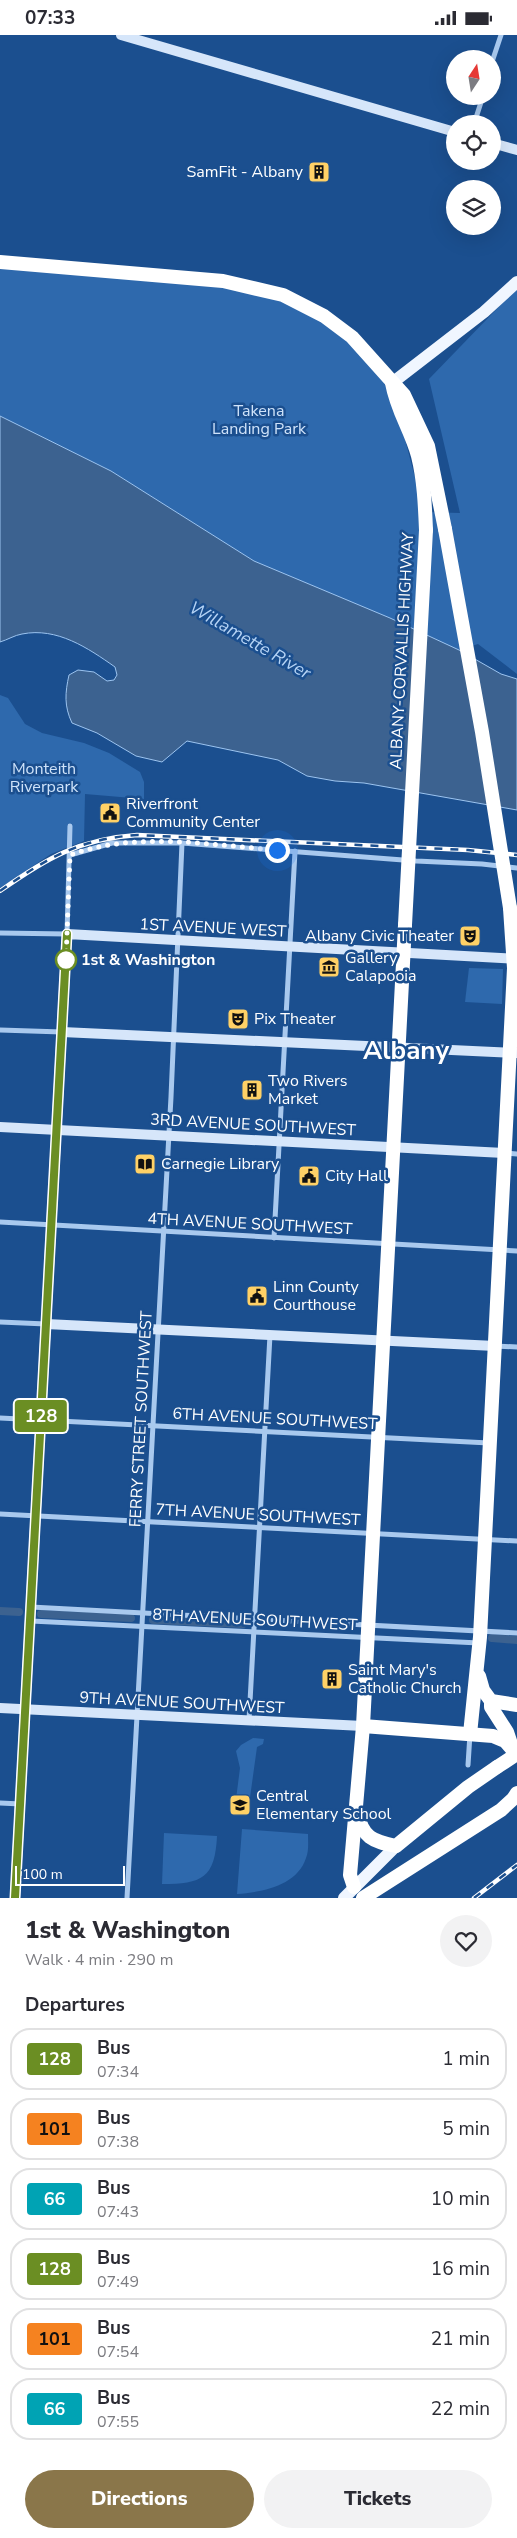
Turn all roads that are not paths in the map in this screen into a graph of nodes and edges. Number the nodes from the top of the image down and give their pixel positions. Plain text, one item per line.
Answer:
1 (121, 35) edge
2 (500, 35) edge
3 (496, 50) edge
4 (446, 129) edge
5 (501, 146) edge
6 (517, 150) edge
7 (0, 262) edge
8 (517, 282) edge
9 (392, 383) junction
10 (70, 826) dead end
11 (182, 843) junction
12 (295, 851) junction
13 (70, 855) junction
14 (517, 868) edge
15 (0, 933) edge
16 (67, 934) junction
17 (178, 941) junction
18 (289, 947) junction
19 (404, 953) junction
20 (516, 959) edge
21 (0, 1030) edge
22 (62, 1032) junction
23 (173, 1037) junction
24 (284, 1042) junction
25 (399, 1048) junction
26 (513, 1053) edge
27 (0, 1127) edge
28 (57, 1130) junction
29 (168, 1136) junction
30 (279, 1142) junction
31 (392, 1148) junction
32 (511, 1154) edge
33 (0, 1222) edge
34 (51, 1226) junction
35 (163, 1232) junction
36 (274, 1238) junction
37 (388, 1245) junction
38 (500, 1250) junction
39 (517, 1251) edge
40 (0, 1321) edge
41 (46, 1324) junction
42 (158, 1329) junction
43 (270, 1335) junction
44 (382, 1341) junction
45 (495, 1346) junction
46 (517, 1347) edge
47 (0, 1418) edge
48 (41, 1420) junction
49 (153, 1425) junction
50 (265, 1430) junction
51 (377, 1437) junction
52 (490, 1443) junction
53 (0, 1514) edge
54 (36, 1516) junction
55 (147, 1522) junction
56 (260, 1528) junction
57 (372, 1534) junction
58 (485, 1539) junction
59 (517, 1541) edge
60 (31, 1607) junction
61 (144, 1611) junction
62 (255, 1617) junction
63 (30, 1621) junction
64 (367, 1624) junction
65 (143, 1627) junction
66 (254, 1632) junction
67 (517, 1633) edge
68 (479, 1637) junction
69 (366, 1639) junction
70 (477, 1671) junction
71 (491, 1701) junction
72 (517, 1705) edge
73 (0, 1708) edge
74 (26, 1710) junction
75 (137, 1715) junction
76 (249, 1721) junction
77 (363, 1727) junction
78 (470, 1734) junction
79 (515, 1752) edge
80 (468, 1765) dead end
81 (517, 1793) edge
82 (0, 1803) edge
83 (20, 1804) junction
84 (356, 1807) junction
85 (396, 1846) junction
86 (358, 1893) edge
87 (15, 1898) edge
88 (128, 1898) edge
89 (344, 1898) edge

1 - 4 street
2 - 3 street
5 - 6 street
7 - 9 highway, ALBANY-CORVALLIS HIGHWAY
8 - 9 main road
9 - 19 highway, ALBANY-CORVALLIS HIGHWAY, bridge
9 - 20 highway, ALBANY-CORVALLIS HIGHWAY, bridge
10 - 13 street
11 - 12 street
11 - 13 street
11 - 17 street, FERRY STREET SOUTHWEST
12 - 14 street
12 - 18 street
13 - 16 street
15 - 16 street, 1ST AVENUE WEST
16 - 17 street, 1ST AVENUE WEST
16 - 22 street
17 - 18 street, 1ST AVENUE WEST
17 - 23 street, FERRY STREET SOUTHWEST
18 - 19 street, 1ST AVENUE WEST
18 - 24 street
19 - 20 street, 1ST AVENUE WEST
19 - 25 highway, ALBANY-CORVALLIS HIGHWAY
20 - 26 highway, ALBANY-CORVALLIS HIGHWAY
21 - 22 street
22 - 23 street
22 - 28 street
23 - 24 street
23 - 29 street, FERRY STREET SOUTHWEST
24 - 25 street
24 - 30 street
25 - 26 street
25 - 31 highway, ALBANY-CORVALLIS HIGHWAY
26 - 32 highway, ALBANY-CORVALLIS HIGHWAY
27 - 28 street, 3RD AVENUE SOUTHWEST
28 - 29 street, 3RD AVENUE SOUTHWEST
28 - 34 street
29 - 30 street, 3RD AVENUE SOUTHWEST
29 - 35 street, FERRY STREET SOUTHWEST
30 - 31 street, 3RD AVENUE SOUTHWEST
30 - 36 street
31 - 32 street, 3RD AVENUE SOUTHWEST
31 - 37 highway, ALBANY-CORVALLIS HIGHWAY
32 - 38 highway, ALBANY-CORVALLIS HIGHWAY
33 - 34 street, 4TH AVENUE SOUTHWEST
34 - 35 street, 4TH AVENUE SOUTHWEST
34 - 41 street
35 - 36 street, 4TH AVENUE SOUTHWEST
35 - 42 street, FERRY STREET SOUTHWEST
36 - 37 street, 4TH AVENUE SOUTHWEST
37 - 38 street, 4TH AVENUE SOUTHWEST
37 - 44 highway, ALBANY-CORVALLIS HIGHWAY
38 - 39 street, 4TH AVENUE SOUTHWEST
38 - 45 highway, ALBANY-CORVALLIS HIGHWAY
40 - 41 street
41 - 42 street
41 - 48 street
42 - 43 street
42 - 49 street, FERRY STREET SOUTHWEST
43 - 44 street
43 - 50 street
44 - 45 street
44 - 51 highway, ALBANY-CORVALLIS HIGHWAY
45 - 46 street
45 - 52 highway, ALBANY-CORVALLIS HIGHWAY
47 - 48 street, 6TH AVENUE SOUTHWEST
48 - 49 street, 6TH AVENUE SOUTHWEST
48 - 54 street
49 - 50 street, 6TH AVENUE SOUTHWEST
49 - 55 street, FERRY STREET SOUTHWEST
50 - 51 street, 6TH AVENUE SOUTHWEST
50 - 56 street
51 - 52 street, 6TH AVENUE SOUTHWEST
51 - 57 highway, ALBANY-CORVALLIS HIGHWAY
52 - 58 highway, ALBANY-CORVALLIS HIGHWAY
53 - 54 street, 7TH AVENUE SOUTHWEST
54 - 55 street, 7TH AVENUE SOUTHWEST
54 - 60 street
55 - 56 street, 7TH AVENUE SOUTHWEST
55 - 61 street, FERRY STREET SOUTHWEST
56 - 57 street, 7TH AVENUE SOUTHWEST
56 - 62 street
57 - 58 street, 7TH AVENUE SOUTHWEST
57 - 64 highway, ALBANY-CORVALLIS HIGHWAY
58 - 59 street, 7TH AVENUE SOUTHWEST
58 - 68 highway, ALBANY-CORVALLIS HIGHWAY
60 - 61 street, 8TH AVENUE SOUTHWEST
60 - 63 street
61 - 62 street, 8TH AVENUE SOUTHWEST
61 - 65 street, FERRY STREET SOUTHWEST
62 - 64 street, 8TH AVENUE SOUTHWEST
62 - 66 street
63 - 65 street, 8TH AVENUE SOUTHWEST
63 - 74 street
64 - 68 street, 8TH AVENUE SOUTHWEST
64 - 69 highway, ALBANY-CORVALLIS HIGHWAY
65 - 66 street, 8TH AVENUE SOUTHWEST
65 - 75 street, FERRY STREET SOUTHWEST
66 - 69 street, 8TH AVENUE SOUTHWEST
66 - 76 street
67 - 68 street
68 - 69 street, 8TH AVENUE SOUTHWEST
68 - 70 highway, ALBANY-CORVALLIS HIGHWAY
69 - 77 highway, ALBANY-CORVALLIS HIGHWAY
70 - 71 highway
70 - 78 highway, ALBANY-CORVALLIS HIGHWAY
71 - 72 highway
71 - 79 highway
73 - 74 street, 9TH AVENUE SOUTHWEST
74 - 75 street, 9TH AVENUE SOUTHWEST
74 - 83 street
75 - 76 street, 9TH AVENUE SOUTHWEST
75 - 88 street, FERRY STREET SOUTHWEST
76 - 77 street, 9TH AVENUE SOUTHWEST
77 - 78 highway
77 - 84 highway, ALBANY-CORVALLIS HIGHWAY
78 - 79 highway
78 - 80 street
79 - 85 highway, bridge
81 - 86 highway
82 - 83 street
83 - 87 street
84 - 85 highway
84 - 86 highway, ALBANY-CORVALLIS HIGHWAY
85 - 86 main road
86 - 89 main road

